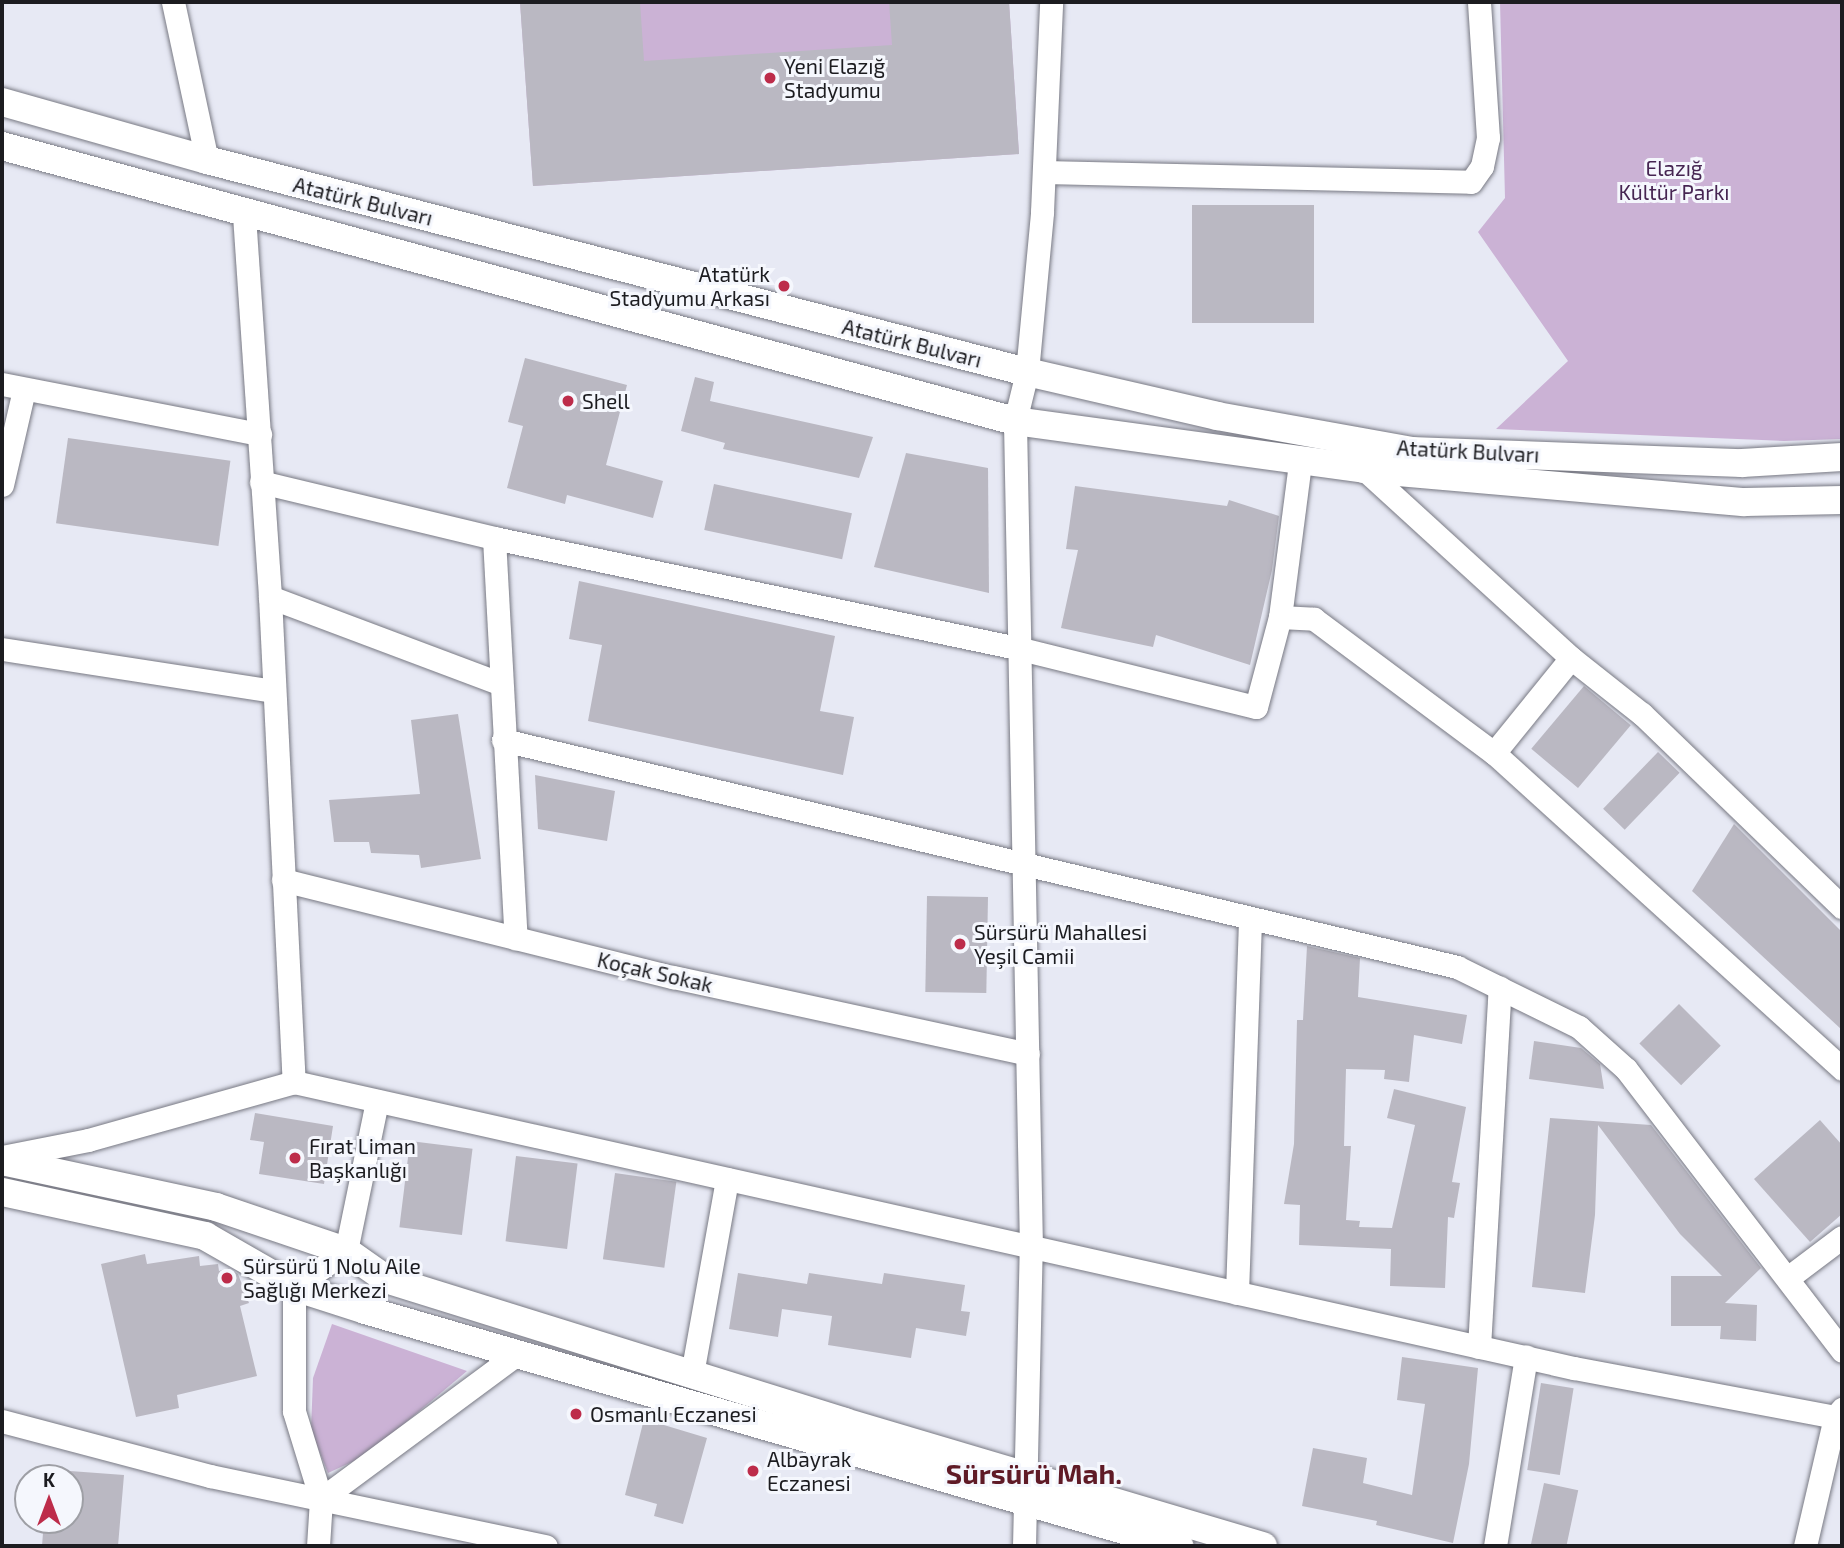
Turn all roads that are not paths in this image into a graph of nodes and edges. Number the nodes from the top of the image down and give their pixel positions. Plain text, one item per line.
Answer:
1 (173, 2) edge
2 (1051, 2) edge
3 (1479, 2) edge
4 (2, 102) edge
5 (2, 146) edge
6 (207, 160) junction
7 (1044, 172) junction
8 (244, 215) junction
9 (1027, 372) junction
10 (2, 384) edge
11 (24, 390) junction
12 (1015, 421) junction
13 (260, 434) junction
14 (1842, 457) edge
15 (1300, 463) junction
16 (1364, 469) junction
17 (261, 482) junction
18 (2, 485) edge
19 (1842, 500) edge
20 (494, 538) junction
21 (270, 597) junction
22 (1280, 617) junction
23 (1017, 648) junction
24 (2, 649) edge
25 (1571, 658) junction
26 (499, 683) junction
27 (273, 691) junction
28 (503, 740) junction
29 (1494, 753) junction
30 (1022, 863) junction
31 (283, 880) junction
32 (1842, 907) edge
33 (1250, 921) junction
34 (516, 938) junction
35 (1500, 988) junction
36 (1028, 1054) junction
37 (1842, 1069) edge
38 (294, 1082) junction
39 (377, 1101) junction
40 (2, 1159) edge
41 (727, 1179) junction
42 (2, 1192) edge
43 (1842, 1237) edge
44 (1031, 1248) junction
45 (346, 1251) junction
46 (1789, 1277) junction
47 (294, 1287) junction
48 (1237, 1293) junction
49 (1479, 1347) junction
50 (1842, 1351) edge
51 (514, 1356) junction
52 (1526, 1357) junction
53 (692, 1374) junction
54 (1839, 1413) edge
55 (2, 1421) edge
56 (1025, 1488) junction
57 (321, 1499) junction
58 (318, 1546) edge
59 (546, 1546) edge
60 (1024, 1546) edge
61 (1179, 1546) edge
62 (1263, 1546) edge
63 (1495, 1546) edge
64 (1805, 1546) edge

1 - 6 street
2 - 7 street
3 - 7 street
4 - 6 main road, Atatürk Bulvarı
5 - 8 main road, Atatürk Bulvarı
6 - 9 main road, Atatürk Bulvarı
7 - 9 street
8 - 12 main road, Atatürk Bulvarı
8 - 13 street
9 - 12 street
9 - 14 main road, Atatürk Bulvarı
10 - 11 street
11 - 13 street
11 - 18 street
12 - 15 main road, Atatürk Bulvarı
12 - 23 street
13 - 17 street
15 - 16 main road, Atatürk Bulvarı
15 - 22 street
16 - 19 main road, Atatürk Bulvarı
16 - 25 street
17 - 20 street
17 - 21 street
20 - 23 street
20 - 26 street
21 - 26 street
21 - 27 street
22 - 23 street
22 - 29 street
23 - 30 street
24 - 27 street
25 - 29 street
25 - 32 street
26 - 28 street
27 - 31 street
28 - 30 street
28 - 34 street
29 - 37 street
30 - 33 street
30 - 36 street
31 - 34 street, Koçak Sokak
31 - 38 street
33 - 35 street
33 - 48 street
34 - 36 street, Koçak Sokak
35 - 46 street
35 - 49 street
36 - 44 street
38 - 39 street
38 - 40 street
39 - 41 street
39 - 45 street
40 - 45 main road
41 - 44 street
41 - 53 street
42 - 47 main road
43 - 46 street
44 - 48 street
44 - 56 street
45 - 47 street
45 - 53 main road
46 - 50 street
47 - 51 main road
47 - 57 street
48 - 49 street
49 - 52 street
51 - 56 main road
51 - 57 street
52 - 54 street
52 - 63 street
53 - 56 main road
54 - 64 street
55 - 57 street
56 - 60 street
56 - 61 main road
56 - 62 main road
57 - 58 street
57 - 59 street

